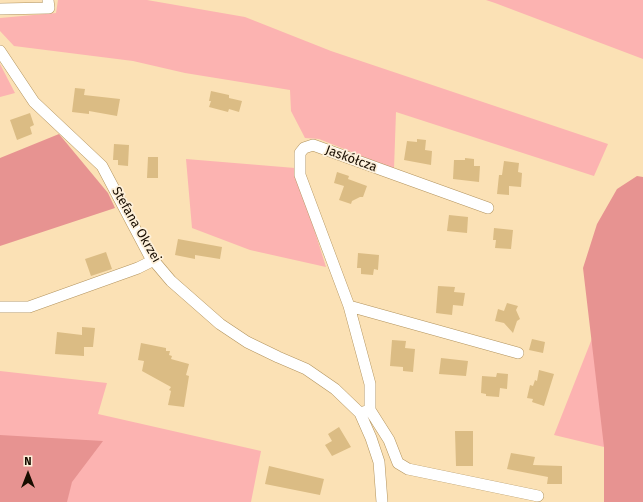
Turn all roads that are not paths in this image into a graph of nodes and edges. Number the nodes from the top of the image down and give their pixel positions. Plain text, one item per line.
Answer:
1 (48, 0) edge
2 (0, 9) edge
3 (0, 51) edge
4 (488, 208) dead end
5 (154, 260) junction
6 (349, 306) junction
7 (0, 307) edge
8 (518, 353) dead end
9 (365, 411) junction
10 (538, 496) dead end
11 (382, 502) edge

1 - 2 street
3 - 5 street, Stefana Okrzei
4 - 6 street, Jaskółcza
5 - 7 street
5 - 9 street, Stefana Okrzei
6 - 8 street
6 - 9 street, Jaskółcza
9 - 10 street
9 - 11 street, Stefana Okrzei

